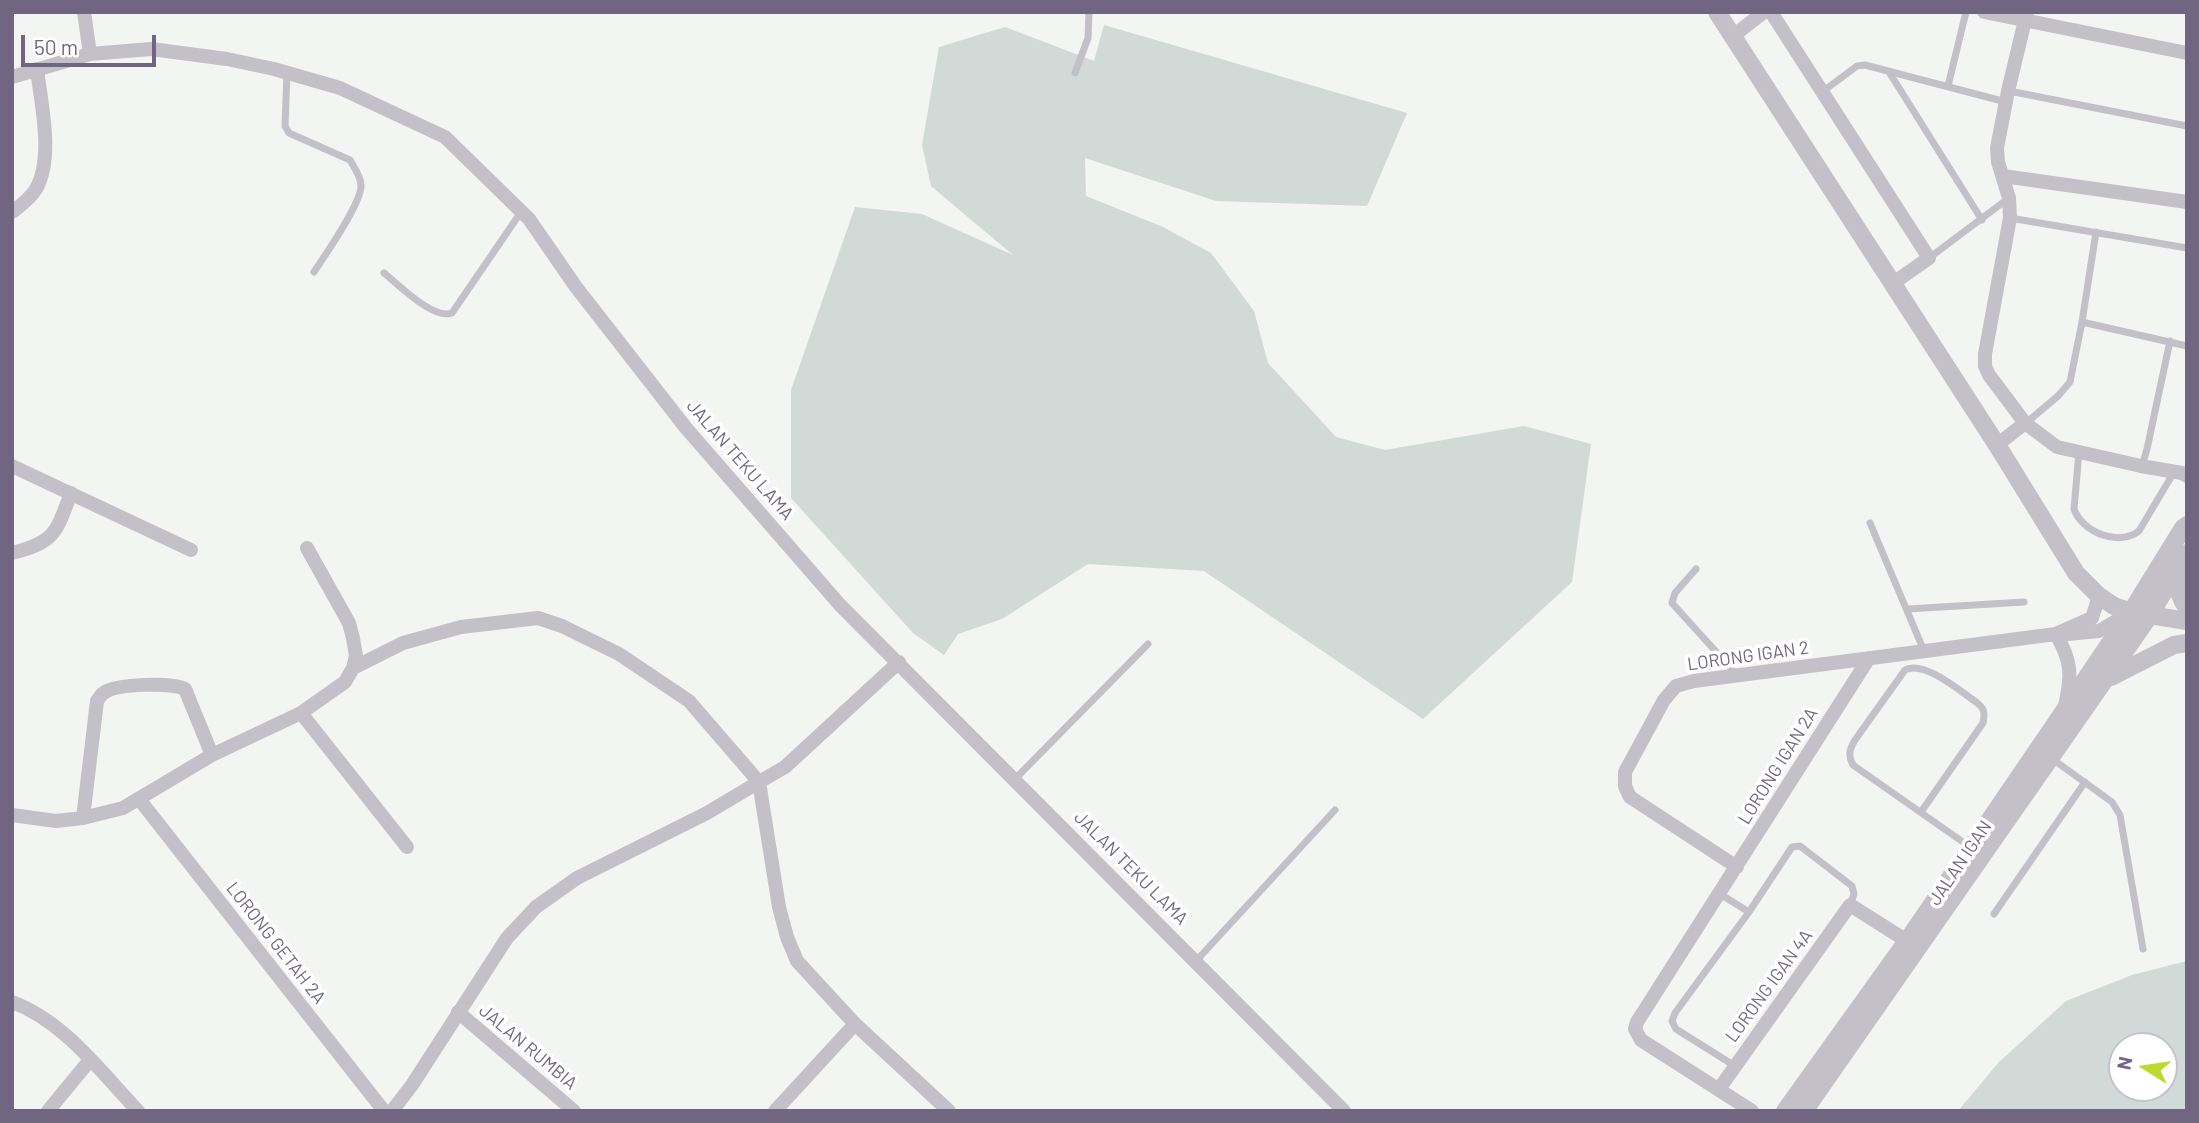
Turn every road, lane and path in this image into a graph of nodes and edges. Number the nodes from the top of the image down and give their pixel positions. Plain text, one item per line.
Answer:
1 (83, 12) edge
2 (1088, 12) edge
3 (1717, 12) edge
4 (1764, 12) edge
5 (1771, 12) edge
6 (1966, 12) edge
7 (1984, 12) edge
8 (2025, 17) edge
9 (1733, 36) junction
10 (2187, 53) edge
11 (90, 54) junction
12 (37, 69) junction
13 (1889, 71) junction
14 (287, 73) junction
15 (1075, 73) dead end
16 (12, 77) edge
17 (1948, 86) junction
18 (1822, 92) junction
19 (2007, 96) junction
20 (2187, 126) edge
21 (2003, 176) junction
22 (2010, 198) junction
23 (2187, 202) edge
24 (12, 212) edge
25 (521, 212) junction
26 (2010, 218) junction
27 (1982, 220) junction
28 (2096, 232) junction
29 (2187, 248) edge
30 (1928, 258) junction
31 (314, 272) dead end
32 (384, 273) dead end
33 (1892, 284) junction
34 (2081, 322) junction
35 (2170, 341) junction
36 (2187, 346) edge
37 (2025, 423) junction
38 (1997, 444) junction
39 (2079, 452) junction
40 (12, 466) edge
41 (2141, 466) junction
42 (2183, 472) edge
43 (71, 493) junction
44 (1870, 523) dead end
45 (2187, 525) edge
46 (307, 548) dead end
47 (191, 550) dead end
48 (12, 554) edge
49 (2183, 560) edge
50 (1696, 569) dead end
51 (2099, 596) junction
52 (2024, 602) dead end
53 (2187, 608) edge
54 (1908, 609) junction
55 (2132, 612) junction
56 (2150, 615) junction
57 (2187, 621) edge
58 (2056, 634) junction
59 (2187, 643) edge
60 (1148, 644) dead end
61 (1924, 651) junction
62 (1869, 658) junction
63 (899, 662) junction
64 (353, 668) junction
65 (1738, 675) junction
66 (2103, 684) junction
67 (2064, 711) junction
68 (301, 713) junction
69 (212, 755) junction
70 (2051, 758) junction
71 (1016, 779) junction
72 (759, 782) junction
73 (2085, 782) junction
74 (139, 799) junction
75 (1335, 810) dead end
76 (1921, 812) junction
77 (12, 815) edge
78 (83, 818) junction
79 (407, 847) dead end
80 (1971, 847) junction
81 (1737, 867) junction
82 (1720, 894) junction
83 (1850, 905) junction
84 (1748, 912) junction
85 (1994, 914) dead end
86 (1907, 941) junction
87 (2143, 949) dead end
88 (1196, 961) junction
89 (12, 1002) edge
90 (458, 1012) junction
91 (855, 1024) junction
92 (90, 1060) junction
93 (1735, 1066) junction
94 (1718, 1089) junction
95 (48, 1111) edge
96 (138, 1111) edge
97 (384, 1111) edge
98 (392, 1111) edge
99 (574, 1111) edge
100 (775, 1111) edge
101 (949, 1111) edge
102 (1344, 1111) edge
103 (1752, 1111) edge
104 (1785, 1111) edge
105 (1804, 1111) edge

1 - 11 street
2 - 15 lane
3 - 9 street
4 - 9 street
5 - 18 street
6 - 17 lane
7 - 8 street
8 - 10 street
8 - 19 street
9 - 33 street
11 - 12 street, JALAN TEKU LAMA
11 - 14 street, JALAN TEKU LAMA
12 - 16 street, JALAN TEKU LAMA
12 - 24 street
13 - 17 lane
13 - 18 lane
13 - 27 lane
14 - 25 street, JALAN TEKU LAMA
14 - 31 lane
17 - 19 lane
18 - 30 street
19 - 20 lane
19 - 21 street
21 - 22 street
21 - 23 street
22 - 26 street
22 - 27 lane
25 - 32 lane
25 - 63 street, JALAN TEKU LAMA
26 - 28 lane
26 - 37 street
27 - 30 lane
28 - 29 lane
28 - 34 lane
30 - 33 street
33 - 38 street
34 - 35 lane
34 - 37 lane
35 - 36 lane
35 - 41 lane
37 - 38 street
37 - 39 street
38 - 51 street
39 - 41 street
39 - 42 lane
40 - 43 street
41 - 42 street
43 - 47 street
43 - 48 street
44 - 54 lane
45 - 55 street, JALAN IGAN
46 - 64 street
49 - 53 street
49 - 56 street, JALAN IGAN
50 - 65 lane
51 - 55 street
51 - 58 street
52 - 54 lane
54 - 61 lane
55 - 56 street
55 - 58 street
55 - 67 street, JALAN IGAN
56 - 57 street
56 - 66 street, JALAN IGAN
58 - 61 street, LORONG IGAN 2
58 - 67 street
59 - 66 street
60 - 71 lane
61 - 62 street, LORONG IGAN 2
62 - 65 street, LORONG IGAN 2
62 - 81 street, LORONG IGAN 2A
63 - 71 street, JALAN TEKU LAMA
63 - 72 street
64 - 68 street
64 - 72 street
65 - 81 street, LORONG IGAN 2
66 - 70 street, JALAN IGAN
67 - 80 street, JALAN IGAN
68 - 69 street
68 - 79 street
69 - 74 street
69 - 78 street
70 - 73 lane
70 - 105 street, JALAN IGAN
71 - 88 street, JALAN TEKU LAMA
72 - 90 street
72 - 91 street
73 - 85 lane
73 - 87 lane
74 - 78 street
74 - 97 street, LORONG GETAH 2A
75 - 88 lane
76 - 76 lane
76 - 80 lane
77 - 78 street
80 - 86 street, JALAN IGAN
81 - 82 street, LORONG IGAN 2A
82 - 84 lane
82 - 94 street, LORONG IGAN 2A
83 - 84 lane
83 - 86 street
83 - 93 street, LORONG IGAN 4A
84 - 93 lane
86 - 104 street, JALAN IGAN
88 - 102 street, JALAN TEKU LAMA
89 - 92 street
90 - 98 street
90 - 99 street, JALAN RUMBIA
91 - 100 street
91 - 101 street
92 - 95 street
92 - 96 street
93 - 94 street, LORONG IGAN 4A
94 - 103 street

